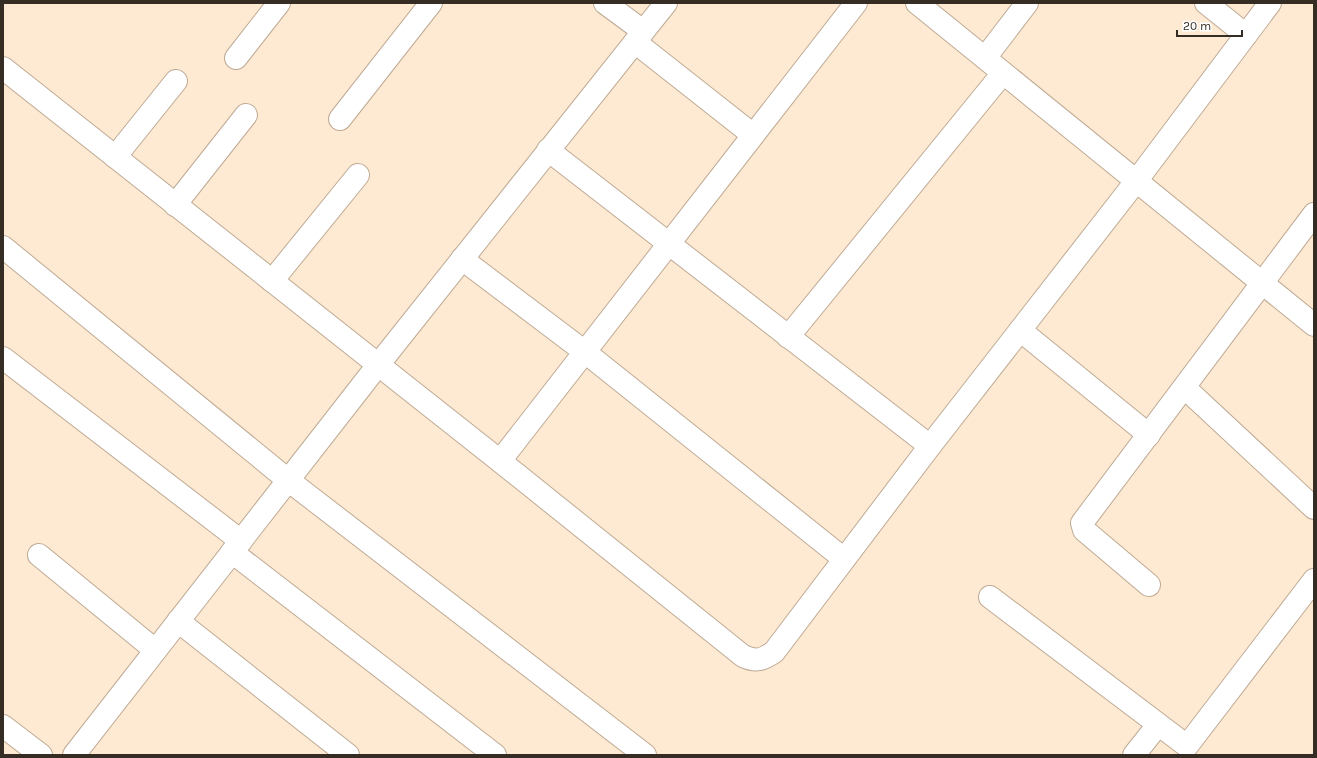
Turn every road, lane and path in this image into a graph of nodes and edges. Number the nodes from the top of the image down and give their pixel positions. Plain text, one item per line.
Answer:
1 (279, 3) edge
2 (431, 3) edge
3 (605, 3) edge
4 (666, 3) edge
5 (856, 3) edge
6 (917, 3) edge
7 (1027, 3) edge
8 (1206, 3) edge
9 (1270, 3) edge
10 (1246, 35) junction
11 (639, 37) junction
12 (236, 58) dead end
13 (985, 58) junction
14 (3, 68) edge
15 (1003, 73) junction
16 (176, 81) dead end
17 (246, 115) dead end
18 (340, 119) dead end
19 (753, 136) junction
20 (548, 150) junction
21 (115, 157) junction
22 (358, 175) dead end
23 (1137, 180) junction
24 (175, 204) junction
25 (1314, 214) edge
26 (668, 245) junction
27 (3, 247) edge
28 (462, 259) junction
29 (272, 281) junction
30 (1262, 284) junction
31 (1314, 325) edge
32 (1020, 330) junction
33 (788, 337) junction
34 (584, 352) junction
35 (3, 358) edge
36 (378, 365) junction
37 (1185, 388) junction
38 (1149, 435) junction
39 (930, 446) junction
40 (500, 461) junction
41 (288, 480) junction
42 (1314, 508) edge
43 (237, 546) junction
44 (39, 556) dead end
45 (844, 559) junction
46 (1314, 580) edge
47 (1149, 584) dead end
48 (990, 597) dead end
49 (178, 622) junction
50 (155, 650) junction
51 (3, 726) edge
52 (1157, 726) junction
53 (1192, 751) edge
54 (41, 755) edge
55 (74, 755) edge
56 (348, 755) edge
57 (495, 755) edge
58 (645, 755) edge
59 (1134, 755) edge

1 - 12 street
2 - 18 street
3 - 11 street
4 - 11 street
5 - 19 street
6 - 13 street
7 - 13 street
8 - 10 street
9 - 10 street
10 - 23 street
11 - 19 street
11 - 20 street
13 - 15 street
14 - 21 street
15 - 23 street
15 - 33 street
16 - 21 street
17 - 24 street
19 - 26 street
20 - 26 street
20 - 28 street
21 - 24 street
22 - 29 street
23 - 30 street
23 - 32 street
24 - 29 street
25 - 30 street
26 - 33 street
26 - 34 street
27 - 41 street
28 - 34 street
28 - 36 street
29 - 36 street
30 - 31 street
30 - 37 street
32 - 38 street
32 - 39 street
33 - 39 street
34 - 40 street
34 - 45 street
35 - 43 street
36 - 40 street
36 - 41 street
37 - 38 street
37 - 42 street
38 - 47 street
39 - 45 street
40 - 45 street
41 - 43 street
41 - 58 street
43 - 49 street
43 - 57 street
44 - 50 street
46 - 53 street
48 - 52 street
49 - 50 street
49 - 56 street
50 - 55 street
51 - 54 street
52 - 53 street
52 - 59 street

